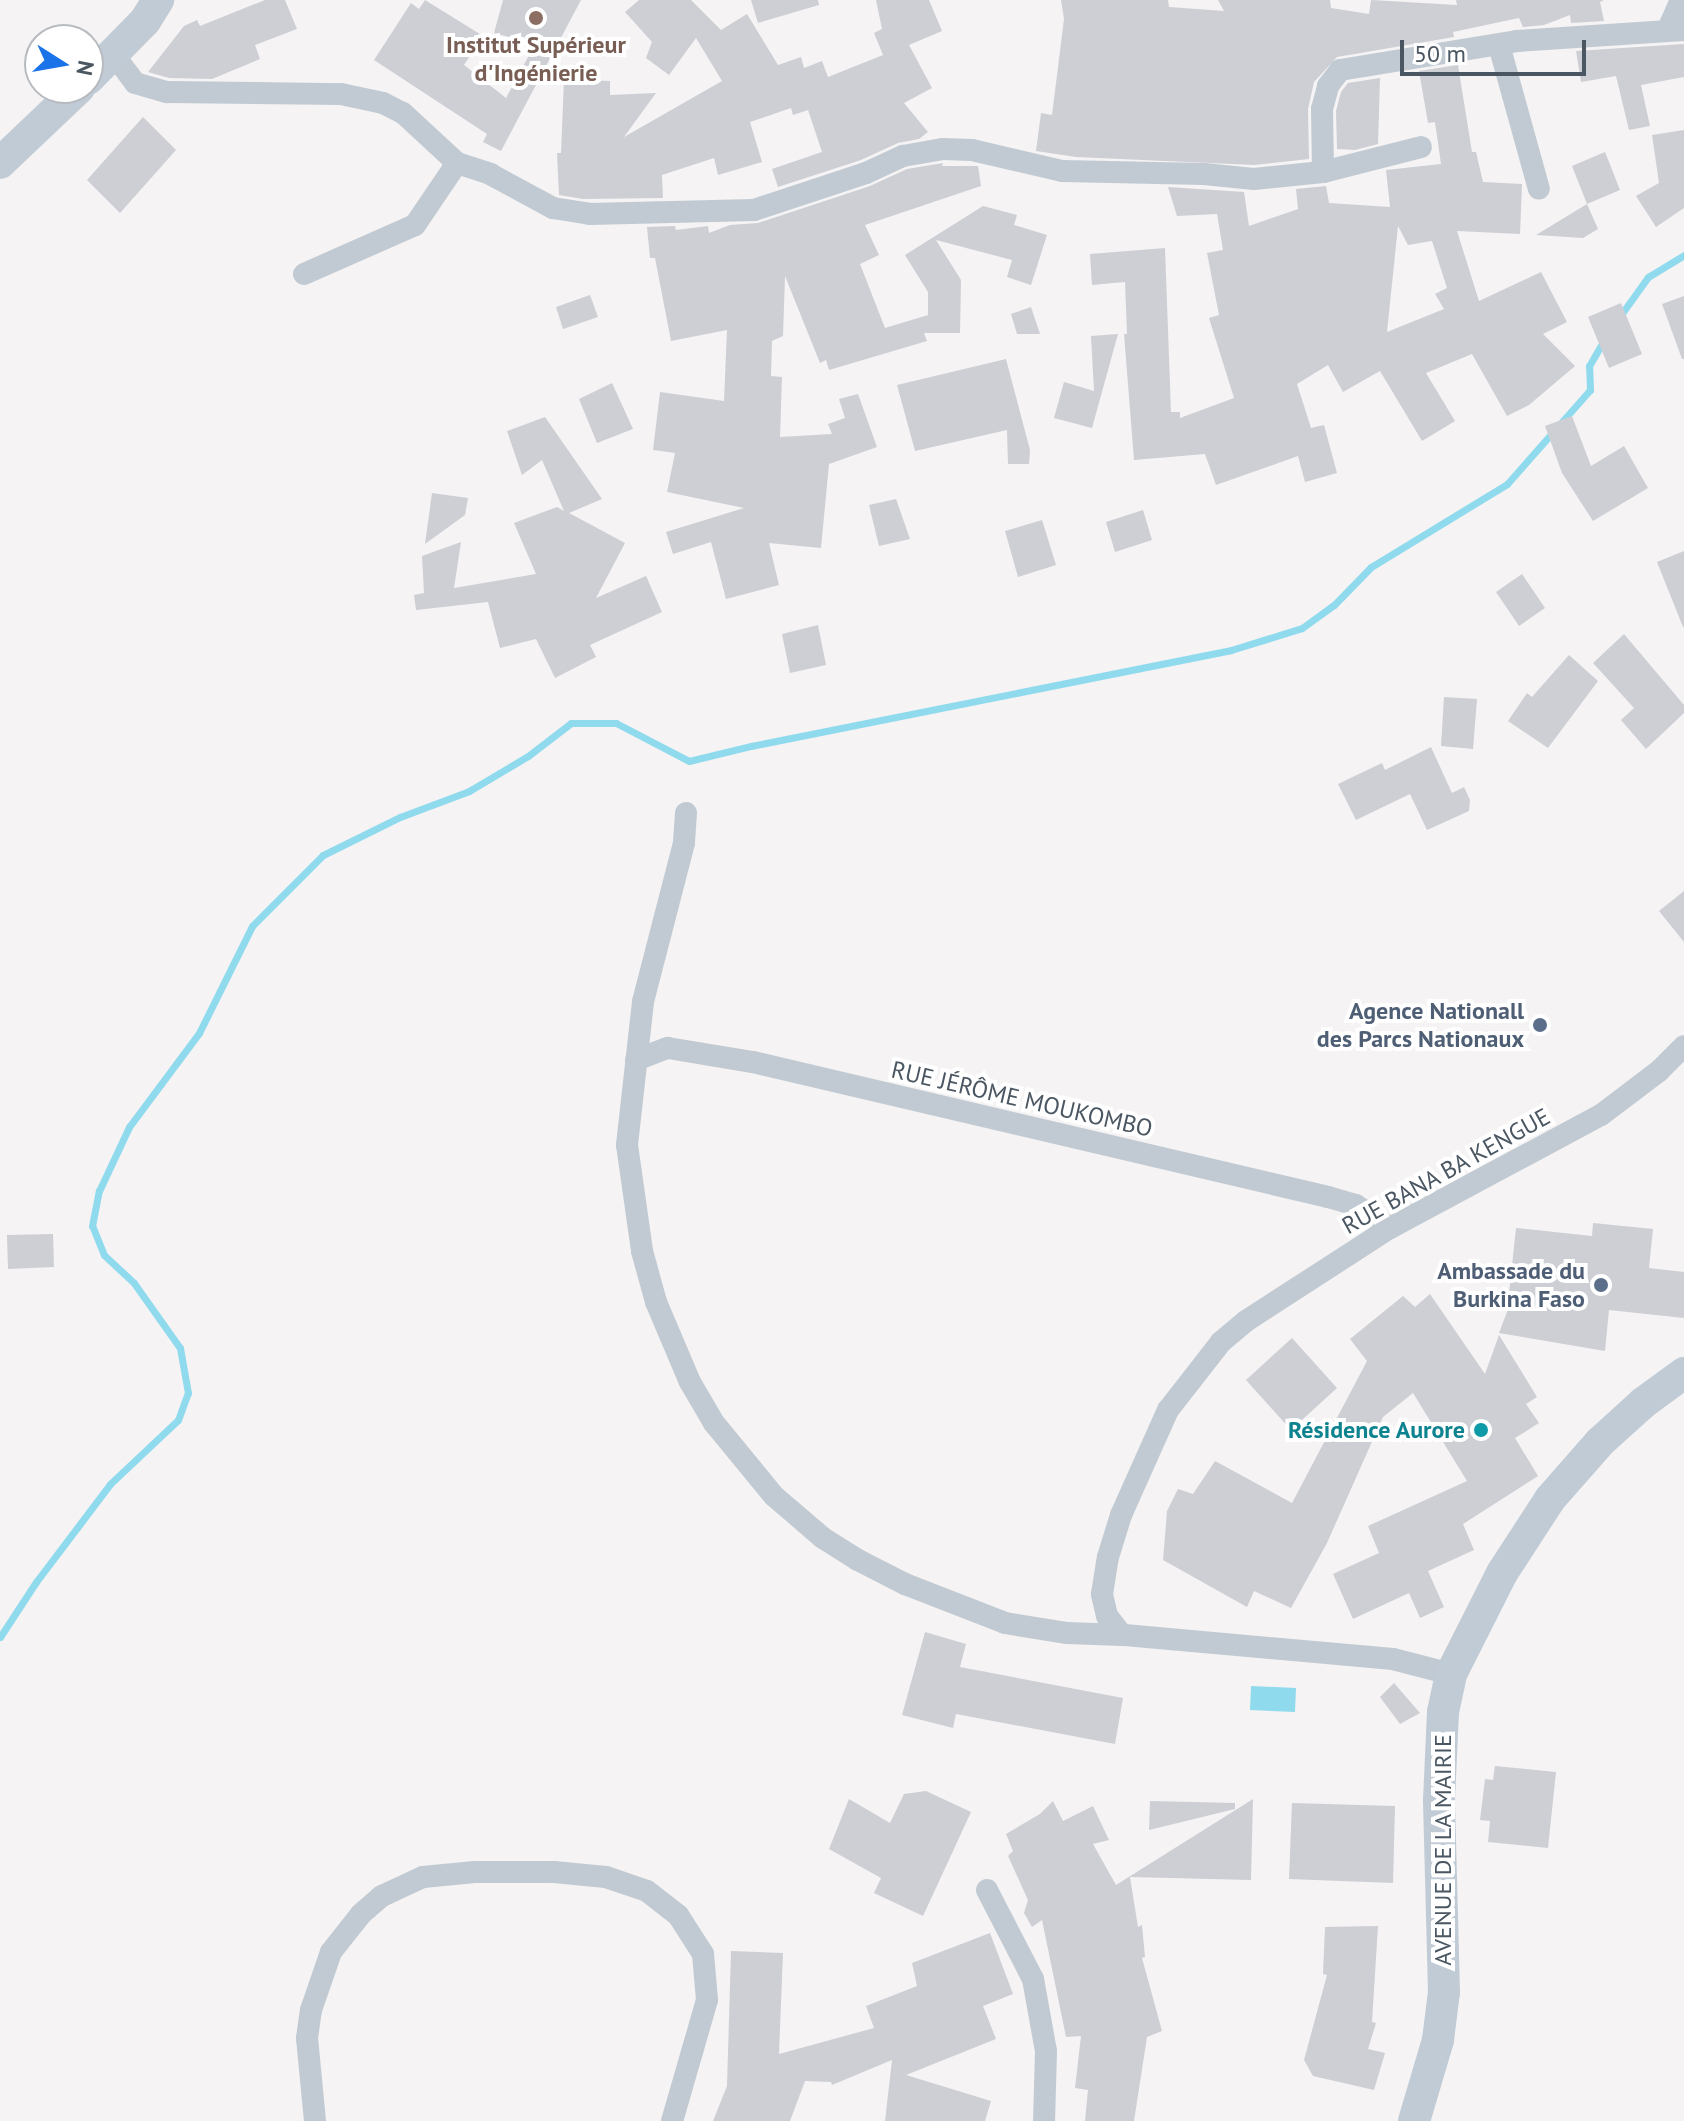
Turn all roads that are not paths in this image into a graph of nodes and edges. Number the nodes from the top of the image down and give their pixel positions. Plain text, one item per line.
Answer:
1 (158, 0) edge
2 (1681, 0) edge
3 (1676, 30) edge
4 (1499, 45) junction
5 (114, 55) junction
6 (104, 64) edge
7 (62, 104) edge
8 (1421, 147) dead end
9 (0, 163) edge
10 (457, 163) junction
11 (1323, 172) junction
12 (1539, 189) dead end
13 (304, 274) dead end
14 (686, 813) dead end
15 (1684, 1046) edge
16 (636, 1060) junction
17 (1390, 1228) junction
18 (1684, 1373) edge
19 (1122, 1635) junction
20 (1451, 1674) junction
21 (987, 1890) dead end
22 (315, 2121) edge
23 (672, 2121) edge
24 (1044, 2121) edge
25 (1414, 2121) edge

1 - 5 main road
2 - 3 street
3 - 4 street
4 - 11 street
4 - 12 street
5 - 6 main road
5 - 10 street
7 - 9 main road
8 - 11 street
10 - 11 street
10 - 13 street
14 - 16 street
15 - 17 street, RUE BANA BA KENGUE
16 - 17 street, RUE JÉRÔME MOUKOMBO
16 - 19 street
17 - 19 street, RUE BANA BA KENGUE
18 - 20 main road, AVENUE DE LA MAIRIE
19 - 20 street
20 - 25 main road, AVENUE DE LA MAIRIE
21 - 24 street
22 - 23 street

